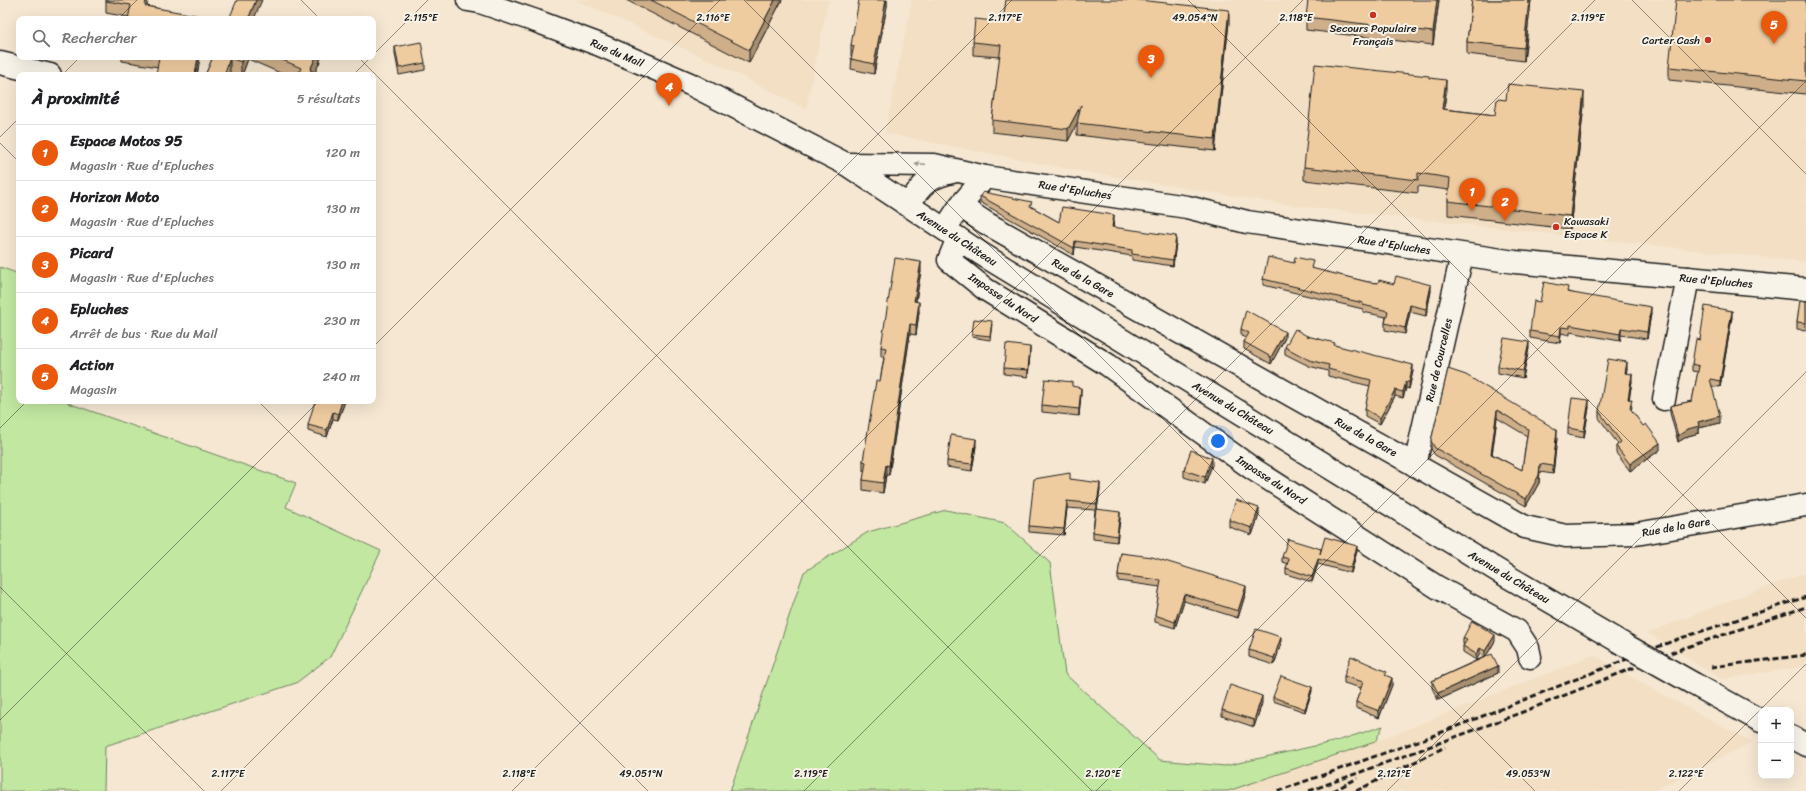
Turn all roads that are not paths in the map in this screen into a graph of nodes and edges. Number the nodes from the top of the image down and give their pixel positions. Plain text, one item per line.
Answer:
1 (468, 0) edge
2 (0, 63) edge
3 (38, 72) edge
4 (846, 164) junction
5 (956, 170) junction
6 (985, 177) junction
7 (908, 205) junction
8 (960, 206) junction
9 (951, 233) junction
10 (1462, 255) junction
11 (1688, 278) junction
12 (1806, 289) edge
13 (1664, 399) dead end
14 (1415, 464) junction
15 (1806, 505) edge
16 (1530, 657) dead end
17 (1758, 719) edge
18 (1794, 739) edge
19 (1806, 745) edge

1 - 4 street, Rue du Mail
2 - 3 street
5 -> 4 street, Rue d'Epluches
4 - 7 street, Avenue du Château
5 - 6 street, Rue d'Epluches
5 - 7 street, Rue d'Epluches
6 - 8 street
6 - 10 street, Rue d'Epluches
7 - 9 street, Avenue du Château
8 - 9 street
8 - 14 street, Rue de la Gare
9 - 16 street, Impasse du Nord
9 - 17 street, Avenue du Château, bridge
10 - 11 street, Rue d'Epluches
10 - 14 street, Rue de Courcelles
11 - 12 street, Rue d'Epluches
11 - 13 street
14 - 15 street, Rue de la Gare
18 - 19 street

